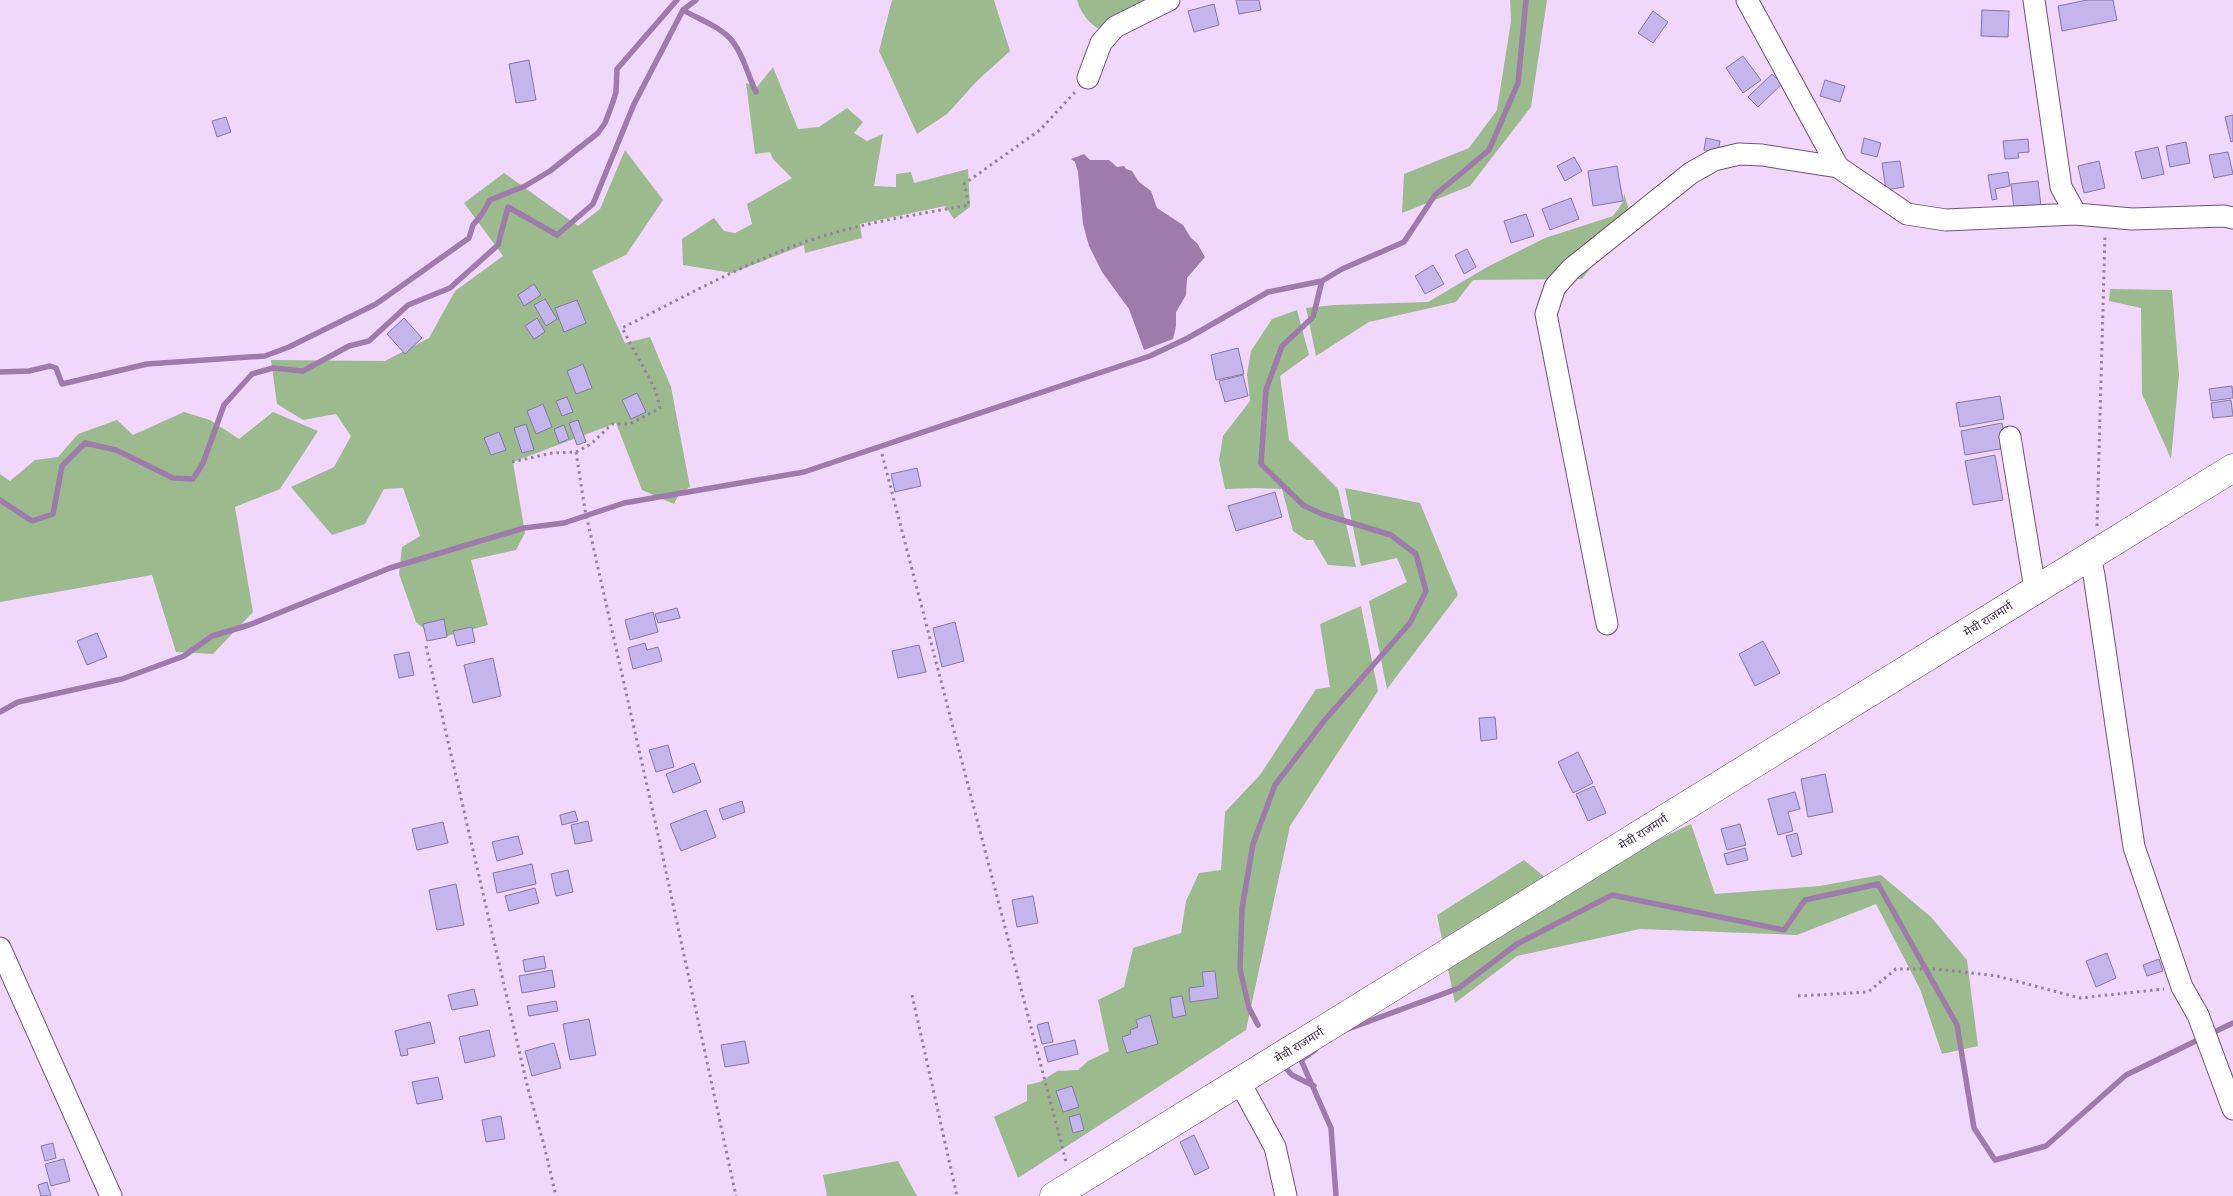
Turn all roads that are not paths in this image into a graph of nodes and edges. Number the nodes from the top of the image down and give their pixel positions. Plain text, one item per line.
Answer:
1 (1169, 0) edge
2 (1747, 0) edge
3 (2034, 0) edge
4 (1088, 78) road end
5 (1838, 167) junction
6 (2076, 214) junction
7 (2233, 218) edge
8 (2010, 437) dead end
9 (2233, 468) edge
10 (2094, 554) junction
11 (2035, 589) junction
12 (1607, 624) dead end
13 (0, 948) edge
14 (1240, 1081) junction
15 (2233, 1109) edge
16 (1063, 1190) edge
17 (111, 1196) edge
18 (1286, 1196) edge

1 - 4 street
2 - 5 street
3 - 6 street
5 - 6 street
5 - 12 street
6 - 7 street
8 - 11 street
9 - 10 main road, मेची राजमार्ग
10 - 11 main road, मेची राजमार्ग
10 - 15 street
11 - 14 main road, मेची राजमार्ग
13 - 17 street
14 - 16 main road, मेची राजमार्ग
14 - 18 street

